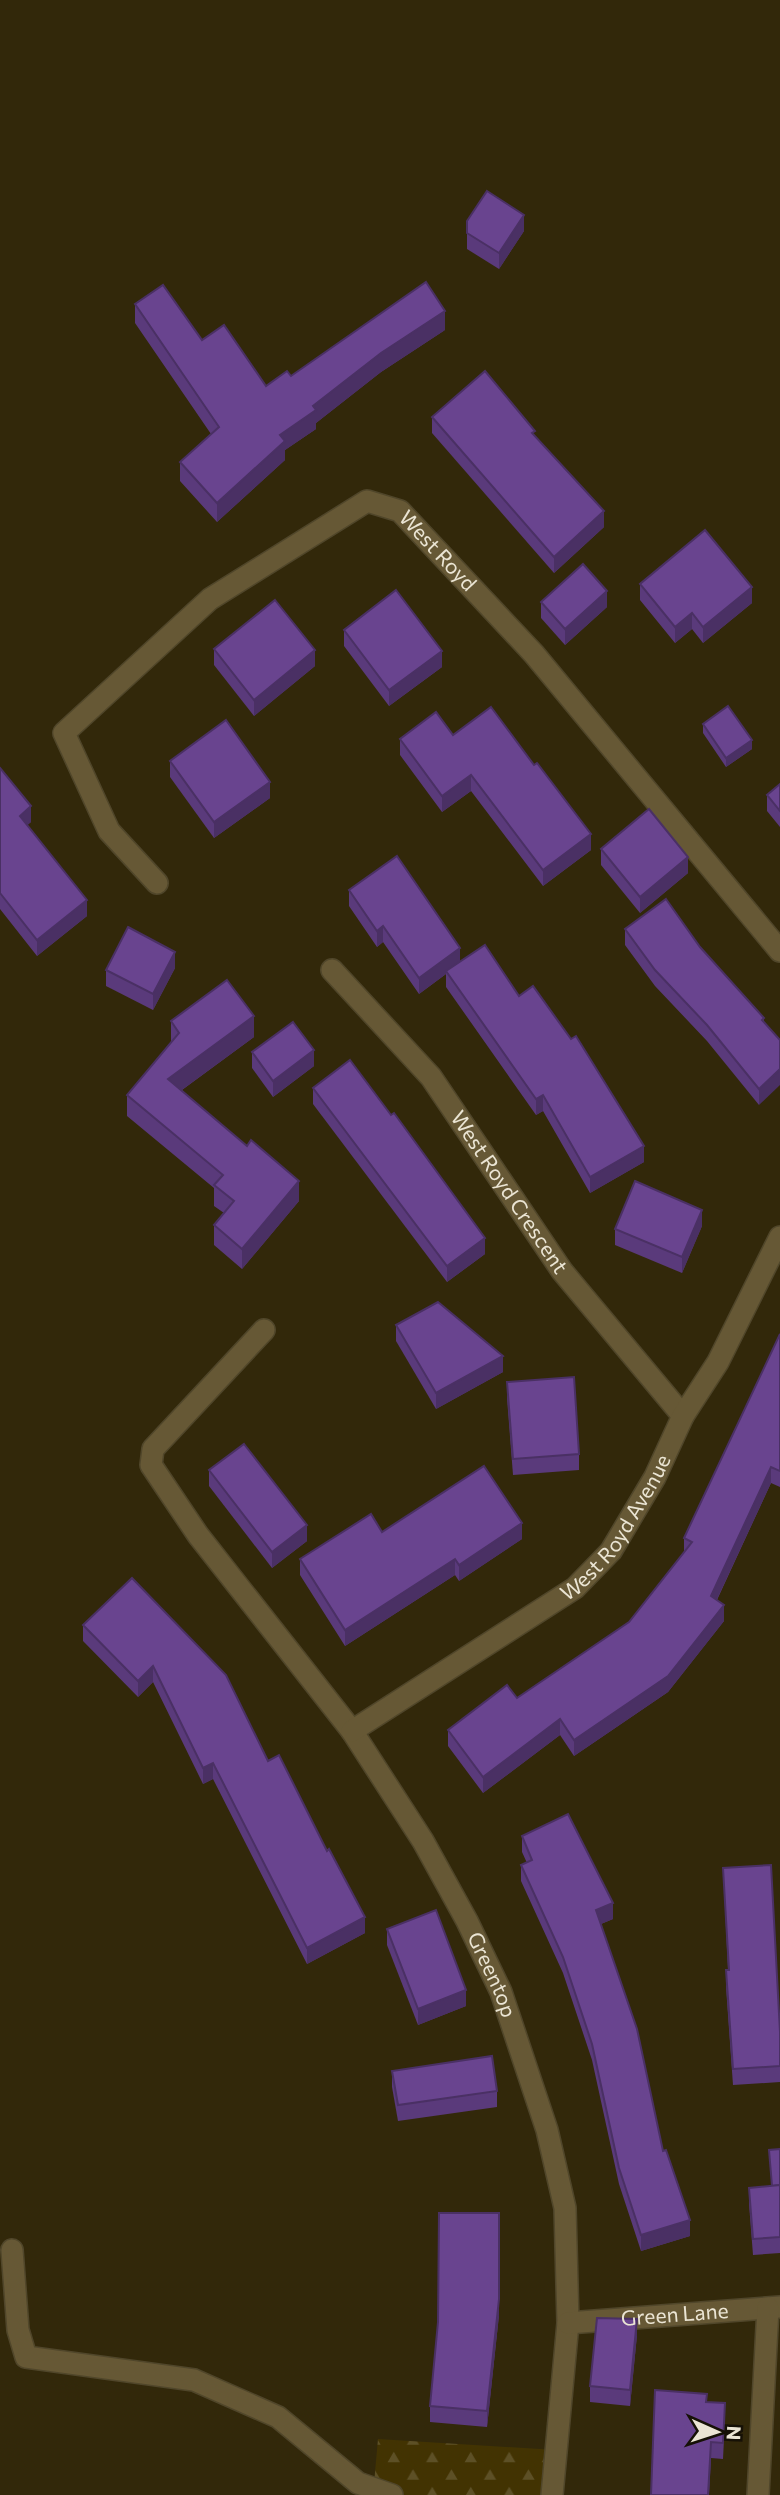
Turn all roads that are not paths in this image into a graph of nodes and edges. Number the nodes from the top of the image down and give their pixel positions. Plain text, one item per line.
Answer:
1 (157, 883) dead end
2 (779, 949) edge
3 (332, 970) dead end
4 (780, 1237) edge
5 (264, 1329) dead end
6 (683, 1416) junction
7 (352, 1731) junction
8 (12, 2250) dead end
9 (774, 2307) edge
10 (568, 2323) junction
11 (392, 2495) edge
12 (552, 2495) edge
13 (758, 2495) edge

1 - 2 street, West Royd
3 - 6 street, West Royd Crescent
4 - 6 street, West Royd Avenue
5 - 7 street, Greentop
6 - 7 street, West Royd Avenue
7 - 10 street, Greentop
8 - 11 street
9 - 10 street, Green Lane
9 - 13 street
10 - 12 street, Greentop

